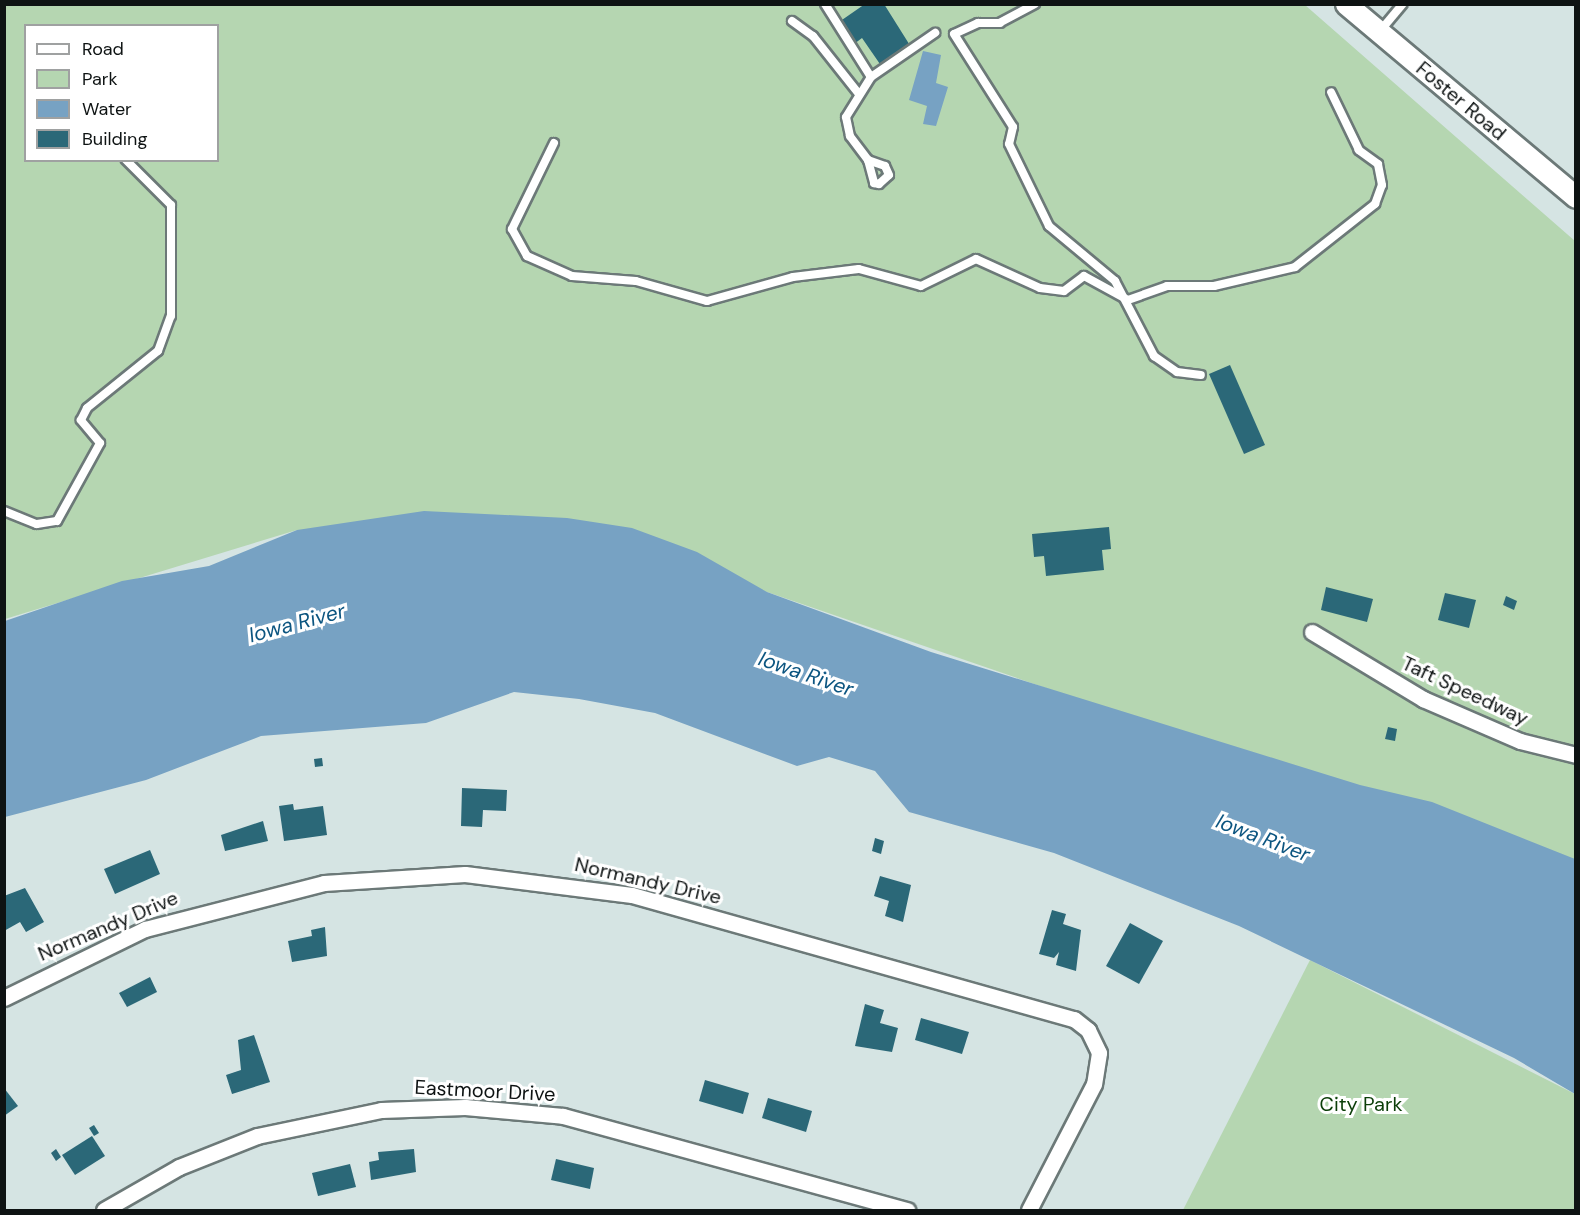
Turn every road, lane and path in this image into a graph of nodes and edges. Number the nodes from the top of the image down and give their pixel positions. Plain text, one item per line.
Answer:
1 (825, 4) edge
2 (1035, 4) edge
3 (1346, 4) edge
4 (1403, 4) edge
5 (792, 21) dead end
6 (935, 33) dead end
7 (1379, 33) junction
8 (871, 77) junction
9 (1331, 92) dead end
10 (859, 94) junction
11 (554, 143) dead end
12 (868, 160) dead end
13 (128, 162) edge
14 (1575, 197) edge
15 (1128, 300) junction
16 (1201, 375) dead end
17 (4, 511) edge
18 (1312, 632) dead end
19 (1575, 755) edge
20 (4, 998) edge
21 (104, 1210) edge
22 (907, 1210) edge
23 (1029, 1210) edge

1 - 8 lane
2 - 15 lane
3 - 7 street, Foster Road
4 - 7 lane
5 - 10 lane
6 - 8 lane
7 - 14 street, Foster Road
8 - 10 lane
9 - 15 lane
10 - 12 lane
11 - 15 lane
13 - 17 lane
15 - 16 lane
18 - 19 street, Taft Speedway
20 - 23 street, Normandy Drive
21 - 22 street, Eastmoor Drive

